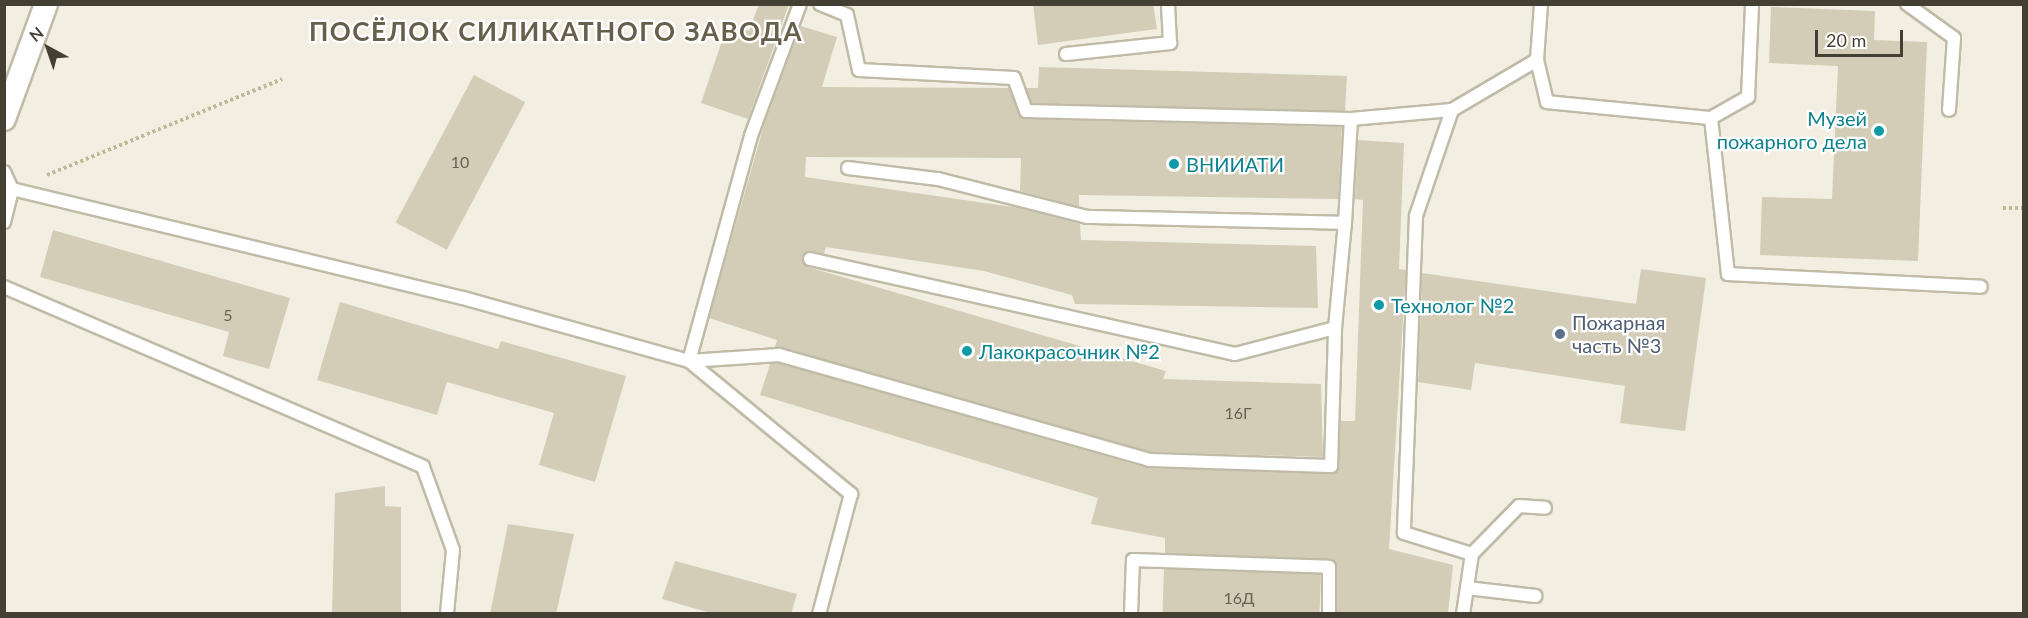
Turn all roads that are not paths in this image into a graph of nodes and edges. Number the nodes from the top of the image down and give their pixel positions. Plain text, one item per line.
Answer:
1 (46, 4) edge
2 (800, 4) edge
3 (820, 4) edge
4 (1168, 4) edge
5 (1541, 4) edge
6 (1752, 4) edge
7 (1907, 4) edge
8 (1066, 54) dead end
9 (1537, 60) junction
10 (1452, 110) junction
11 (1949, 110) dead end
12 (1711, 118) junction
13 (4, 119) edge
14 (1351, 119) junction
15 (848, 168) dead end
16 (4, 172) edge
17 (12, 189) junction
18 (4, 222) edge
19 (1345, 223) junction
20 (810, 259) dead end
21 (4, 287) edge
22 (1981, 287) dead end
23 (1335, 328) junction
24 (688, 361) junction
25 (1545, 508) dead end
26 (1472, 554) junction
27 (1467, 588) junction
28 (1536, 597) dead end
29 (447, 614) edge
30 (819, 614) edge
31 (1131, 614) edge
32 (1329, 614) edge
33 (1463, 614) edge

1 - 13 street
2 - 24 lane
3 - 14 lane
4 - 8 lane
5 - 9 lane
6 - 12 lane
7 - 11 lane
9 - 10 lane
9 - 12 lane
10 - 14 lane
10 - 26 lane
12 - 22 lane
14 - 19 lane
15 - 19 lane
16 - 17 lane
17 - 18 lane
17 - 24 lane
19 - 23 lane
20 - 23 lane
21 - 29 lane
23 - 24 lane
24 - 30 lane
25 - 26 lane
26 - 27 lane
27 - 28 lane
27 - 33 lane
31 - 32 lane

